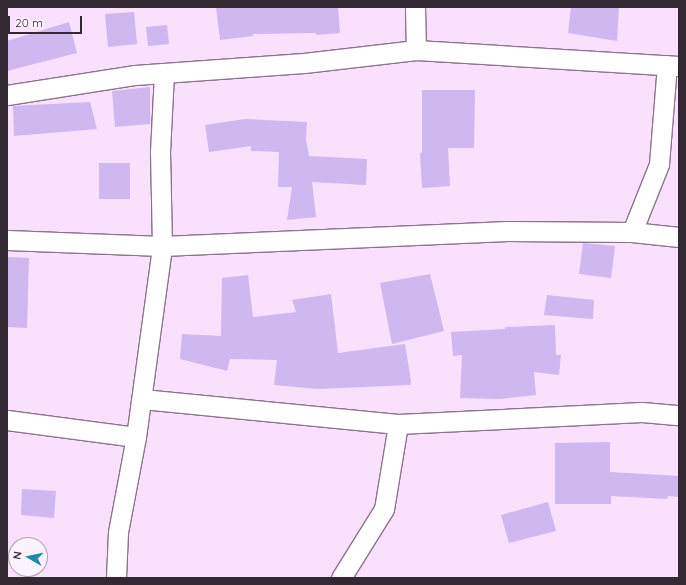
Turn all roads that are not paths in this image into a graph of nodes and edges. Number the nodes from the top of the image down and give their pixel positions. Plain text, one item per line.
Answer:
1 (415, 7) edge
2 (416, 50) junction
3 (673, 66) edge
4 (164, 73) junction
5 (7, 95) edge
6 (632, 232) junction
7 (679, 237) edge
8 (7, 240) edge
9 (162, 246) junction
10 (142, 399) junction
11 (679, 415) edge
12 (7, 420) edge
13 (398, 424) junction
14 (136, 437) junction
15 (116, 578) edge
16 (341, 578) edge

1 - 2 street
2 - 3 street
2 - 4 street
3 - 6 street
4 - 5 street
4 - 9 street
6 - 7 street
6 - 9 street
8 - 9 street
9 - 10 street
10 - 13 street
10 - 14 street
11 - 13 street
12 - 14 street
13 - 16 street
14 - 15 street

